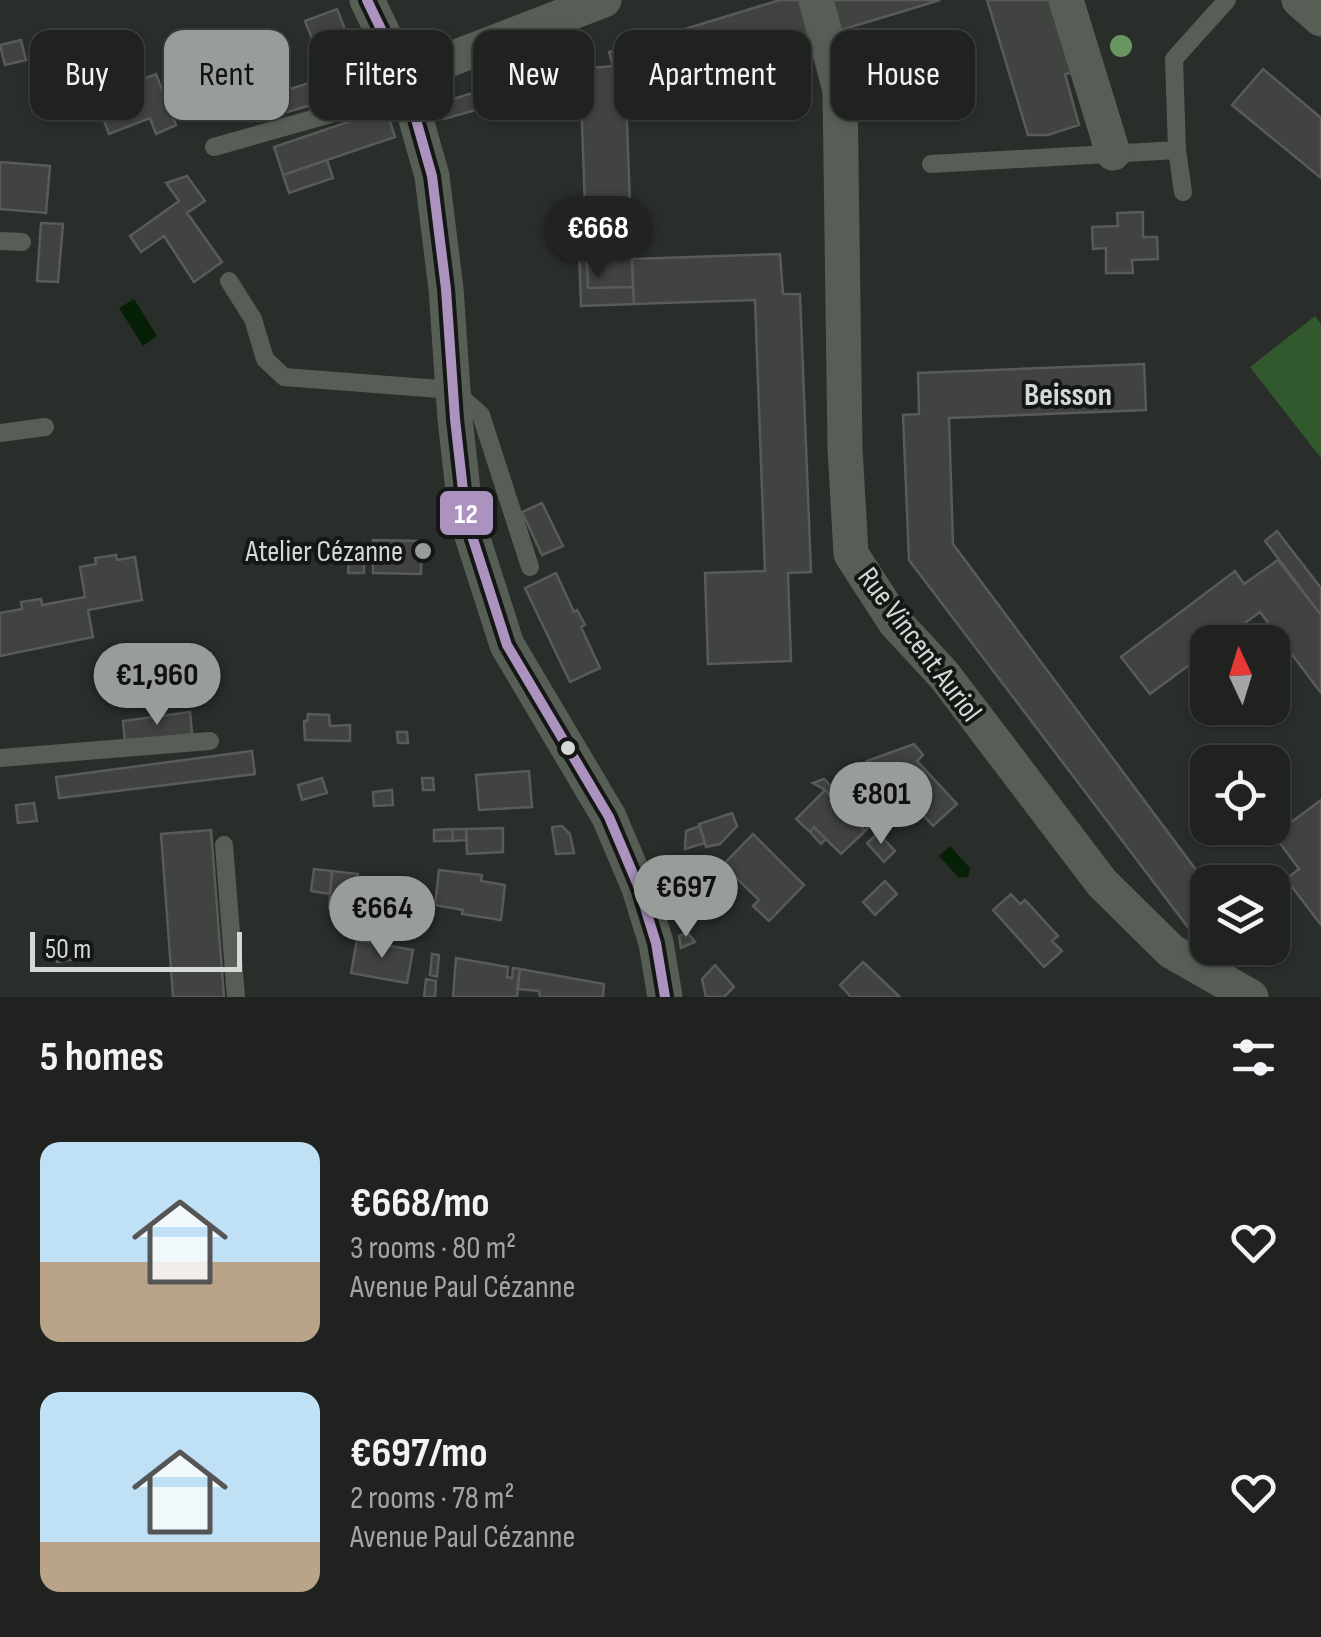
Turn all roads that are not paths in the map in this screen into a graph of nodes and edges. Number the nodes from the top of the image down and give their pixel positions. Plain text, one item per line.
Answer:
1 (366, 0) edge
2 (604, 0) edge
3 (816, 0) edge
4 (1066, 0) edge
5 (1227, 0) edge
6 (1299, 0) edge
7 (1321, 19) edge
8 (380, 30) edge
9 (453, 64) edge
10 (309, 116) edge
11 (416, 120) edge
12 (214, 147) dead end
13 (1177, 150) junction
14 (1114, 153) junction
15 (931, 164) dead end
16 (1184, 192) dead end
17 (0, 241) edge
18 (22, 242) dead end
19 (230, 281) dead end
20 (453, 390) junction
21 (45, 427) dead end
22 (0, 434) edge
23 (530, 567) dead end
24 (210, 741) dead end
25 (0, 758) edge
26 (224, 845) dead end
27 (1236, 989) edge
28 (236, 997) edge
29 (665, 997) edge

1 - 8 street
2 - 9 street
3 - 27 street, Rue Vincent Auriol
4 - 14 street
5 - 13 lane
6 - 7 street
10 - 12 lane
11 - 20 street
13 - 14 lane
13 - 16 lane
14 - 15 lane
17 - 18 lane
19 - 20 lane
20 - 23 lane
20 - 29 street
21 - 22 lane
24 - 25 lane
26 - 28 lane

